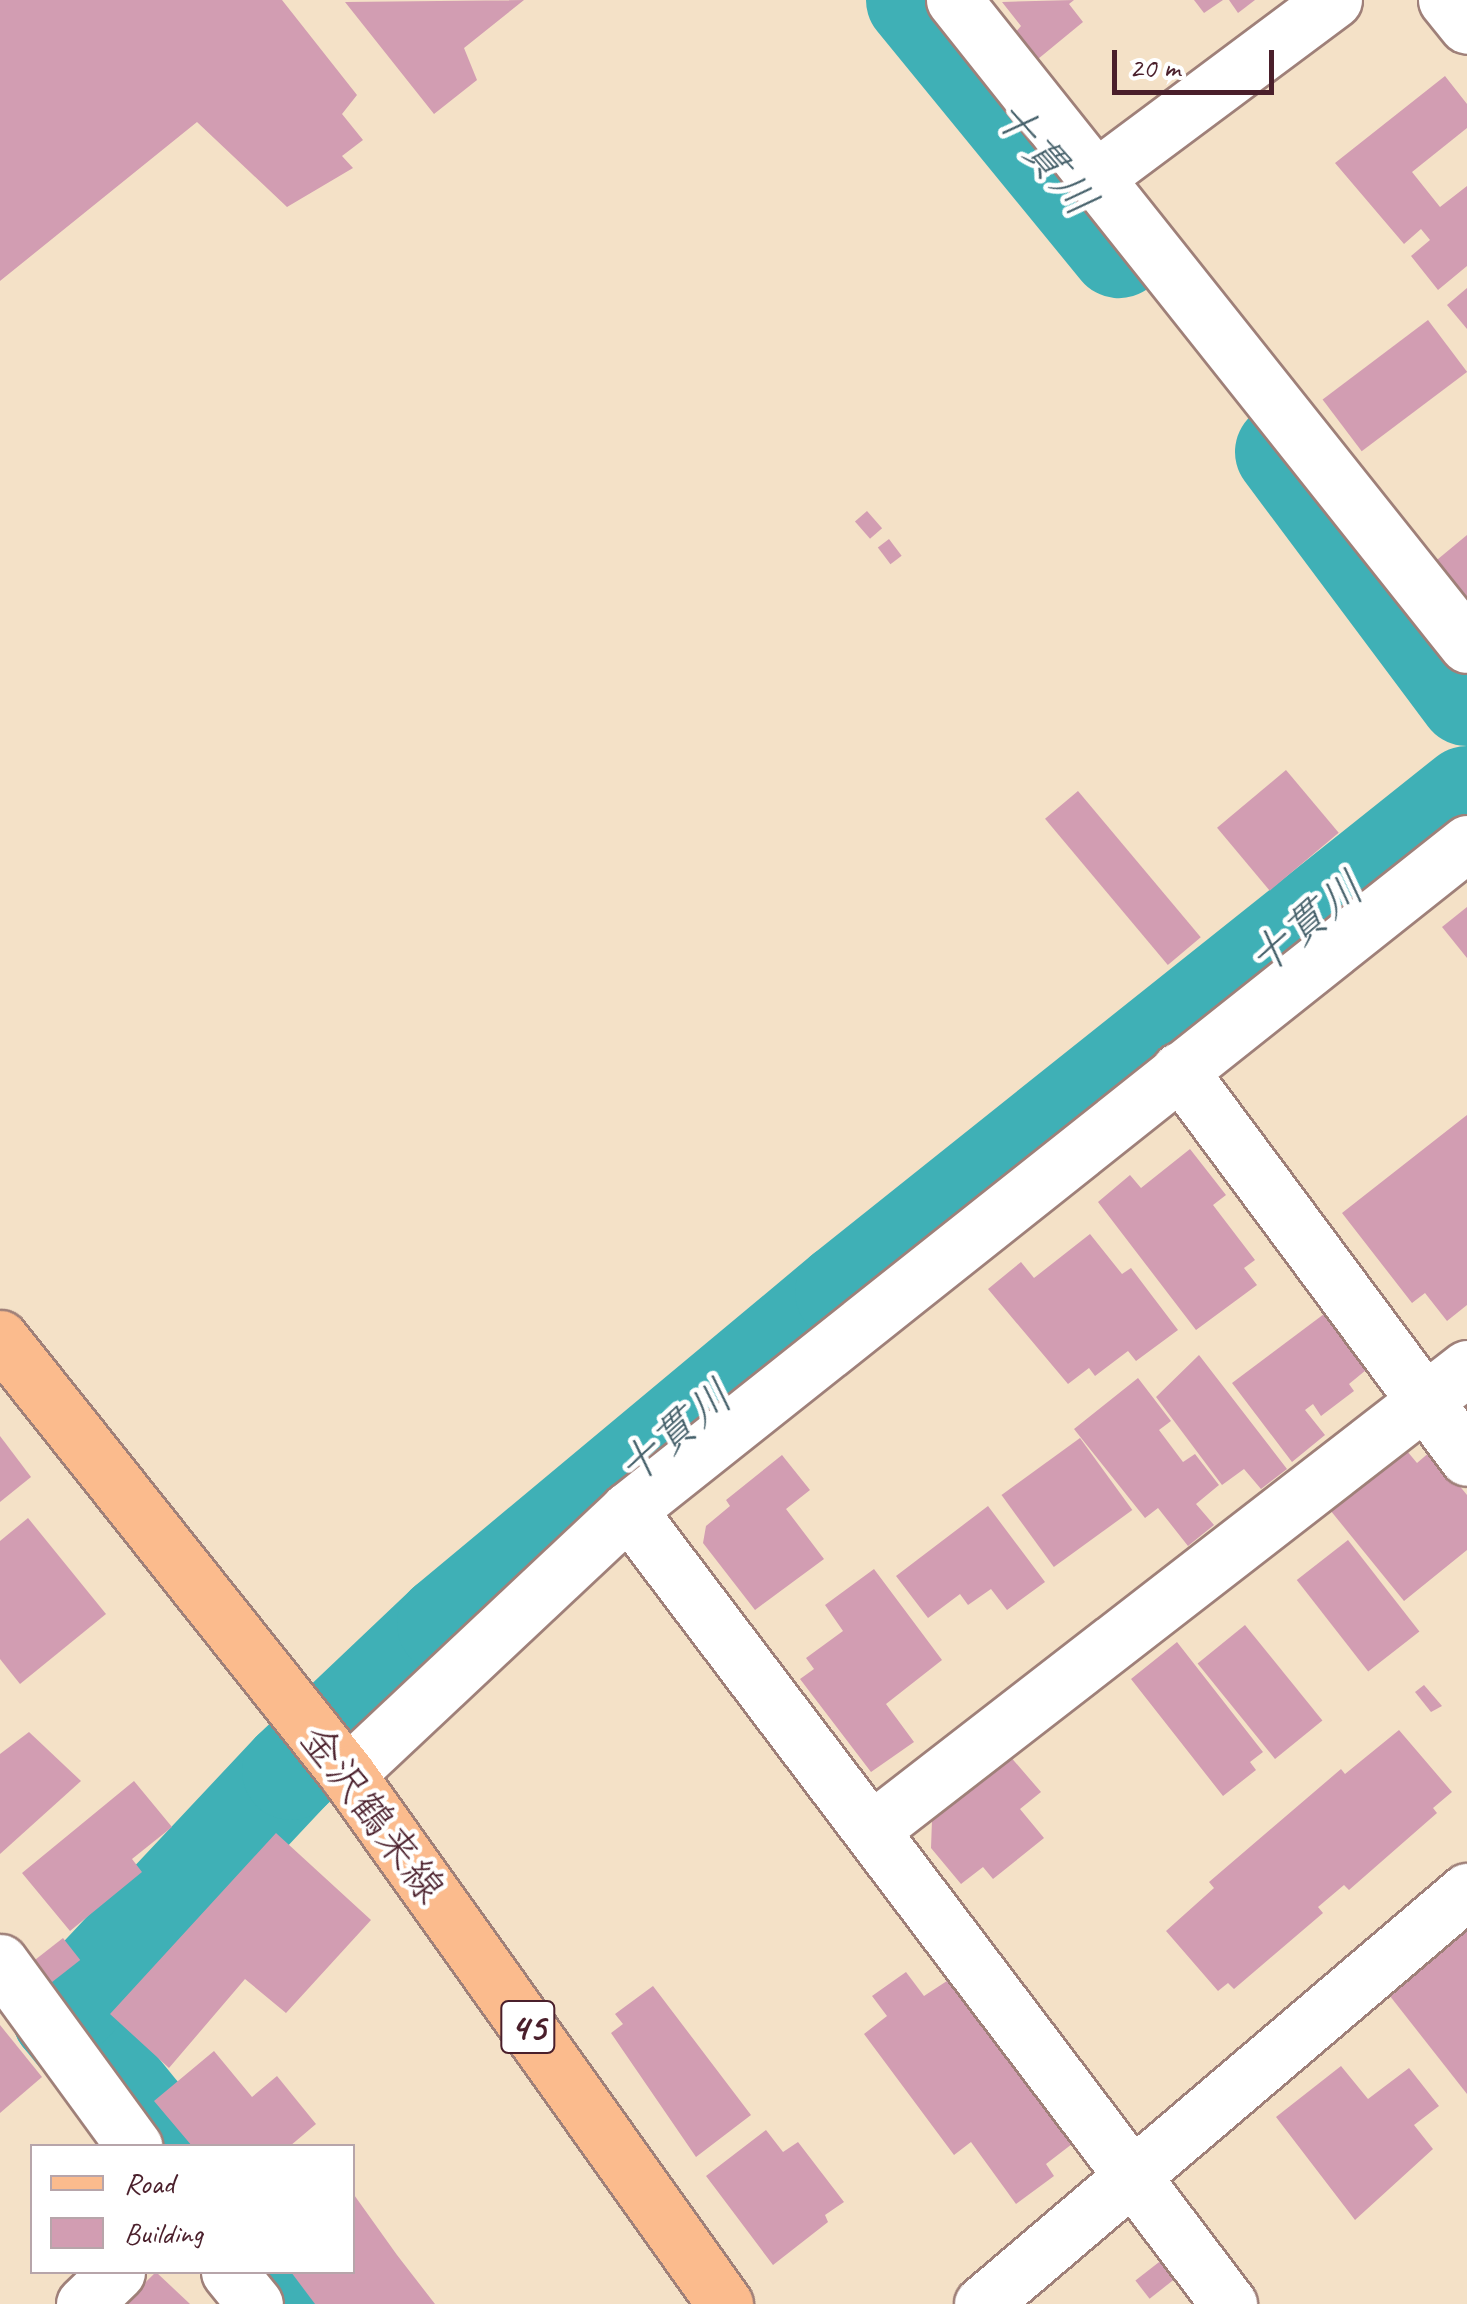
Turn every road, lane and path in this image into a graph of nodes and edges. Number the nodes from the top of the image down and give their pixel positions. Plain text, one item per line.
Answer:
1 (954, 0) edge
2 (1334, 0) edge
3 (1446, 0) edge
4 (1467, 26) edge
5 (1095, 178) junction
6 (1467, 645) edge
7 (1467, 842) edge
8 (1179, 1070) junction
9 (0, 1338) edge
10 (1467, 1368) edge
11 (1425, 1402) junction
12 (1467, 1458) edge
13 (628, 1510) junction
14 (327, 1750) junction
15 (871, 1830) junction
16 (1467, 1891) edge
17 (0, 1962) edge
18 (133, 2144) edge
19 (1134, 2176) junction
20 (115, 2274) edge
21 (231, 2274) edge
22 (84, 2304) edge
23 (255, 2304) edge
24 (725, 2304) edge
25 (982, 2304) edge
26 (1229, 2304) edge

1 - 5 street
2 - 5 street
3 - 4 street
5 - 6 street
7 - 8 street
8 - 11 street
8 - 13 street
9 - 14 main road, 金沢鶴来線 / 45
10 - 11 street
11 - 12 street
11 - 15 street
13 - 14 street
13 - 15 street
14 - 24 main road, 金沢鶴来線 / 45
15 - 19 street
16 - 19 street
17 - 18 street
19 - 25 street
19 - 26 street
20 - 22 street
21 - 23 street

